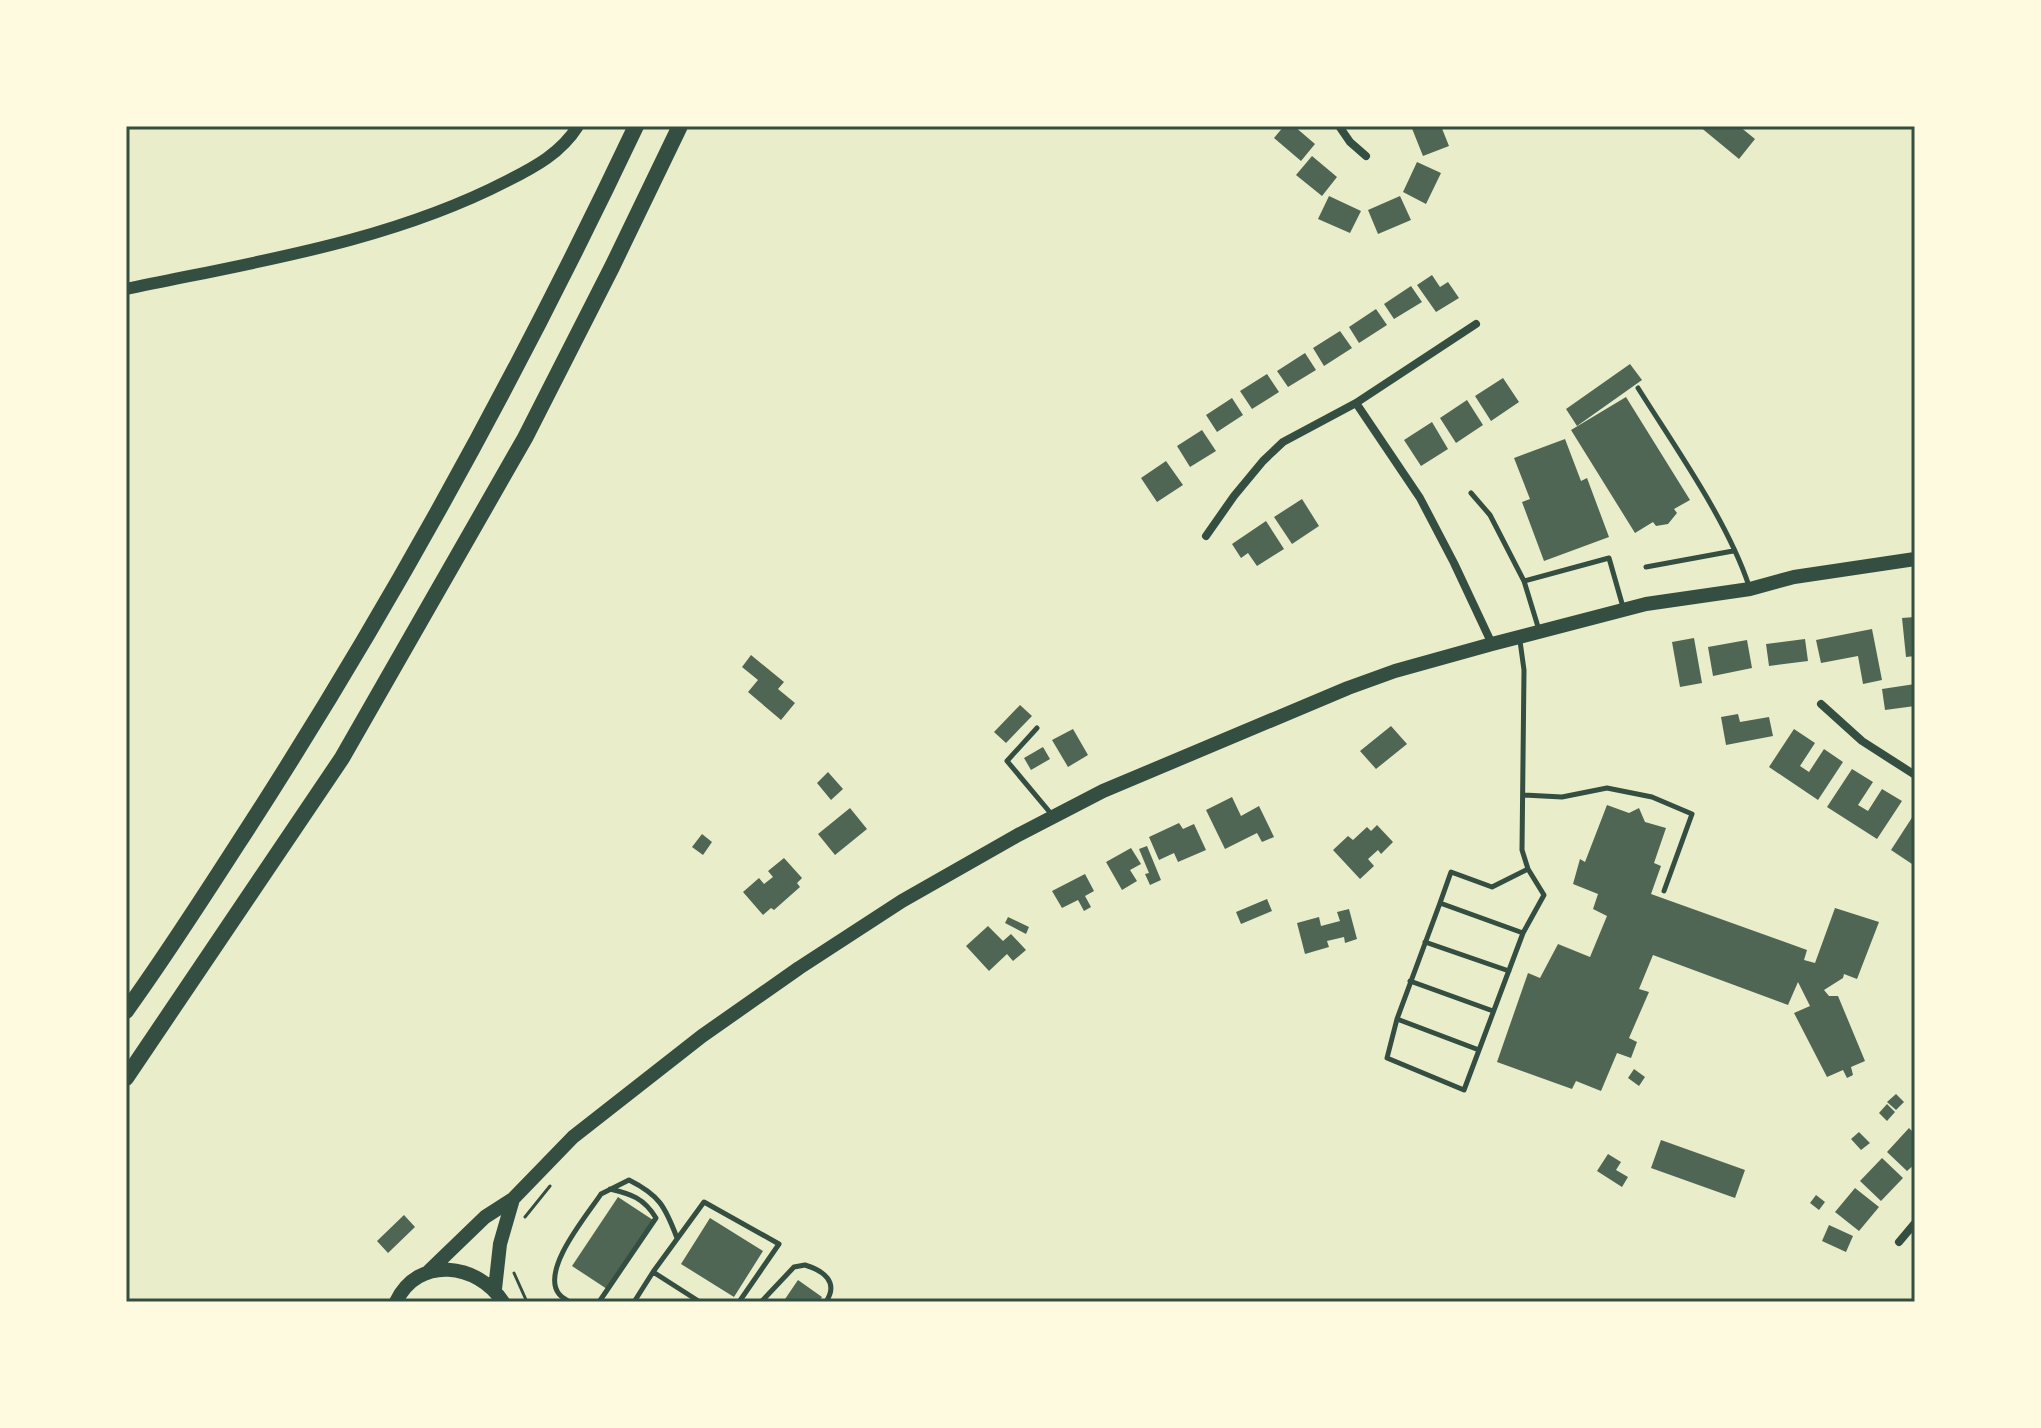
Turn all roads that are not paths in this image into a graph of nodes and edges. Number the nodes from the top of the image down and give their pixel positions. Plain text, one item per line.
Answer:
1 (578, 126) edge
2 (636, 126) edge
3 (680, 126) edge
4 (1339, 126) edge
5 (1366, 156) dead end
6 (126, 289) edge
7 (1476, 324) dead end
8 (1638, 388) dead end
9 (1356, 403) junction
10 (1471, 493) dead end
11 (1206, 536) dead end
12 (1733, 551) junction
13 (1915, 559) edge
14 (1646, 567) dead end
15 (1524, 581) junction
16 (1750, 589) junction
17 (1624, 608) junction
18 (1540, 631) junction
19 (1519, 636) junction
20 (1492, 644) junction
21 (1821, 704) dead end
22 (1037, 728) dead end
23 (1915, 775) edge
24 (1523, 795) junction
25 (1054, 817) junction
26 (1528, 869) junction
27 (1664, 891) dead end
28 (1440, 903) junction
29 (1523, 933) junction
30 (1425, 942) junction
31 (1509, 971) junction
32 (1410, 981) junction
33 (126, 1011) edge
34 (1493, 1011) junction
35 (1397, 1019) junction
36 (1479, 1050) junction
37 (126, 1078) edge
38 (609, 1189) junction
39 (513, 1199) junction
40 (1915, 1223) edge
41 (677, 1238) junction
42 (1899, 1242) dead end
43 (429, 1271) junction
44 (653, 1272) junction
45 (499, 1296) edge
46 (396, 1302) edge
47 (569, 1302) edge
48 (599, 1302) edge
49 (634, 1302) edge
50 (700, 1302) edge
51 (739, 1302) edge
52 (761, 1302) edge
53 (826, 1302) edge

1 - 6 street
2 - 33 highway
3 - 37 highway
4 - 5 street
7 - 9 street
8 - 12 lane
9 - 11 street
9 - 20 street
10 - 15 lane
12 - 14 lane
12 - 16 lane
13 - 16 main road
15 - 17 lane
15 - 18 lane
16 - 17 main road
17 - 18 main road
18 - 19 main road
19 - 20 main road
19 - 24 lane
20 - 25 main road
21 - 23 street
22 - 25 lane
24 - 26 lane
24 - 27 lane
25 - 39 main road
26 - 28 lane
26 - 29 lane
28 - 29 lane
28 - 30 lane
29 - 31 lane
30 - 31 lane
30 - 32 lane
31 - 34 lane
32 - 34 lane
32 - 35 lane
34 - 36 lane
35 - 36 lane
35 - 36 lane
38 - 41 lane
38 - 47 lane
38 - 48 lane
39 - 43 main road
39 - 45 main road
40 - 42 street
41 - 44 lane
41 - 51 lane
43 - 45 main road
43 - 46 main road
44 - 49 lane
44 - 50 lane
52 - 53 lane

